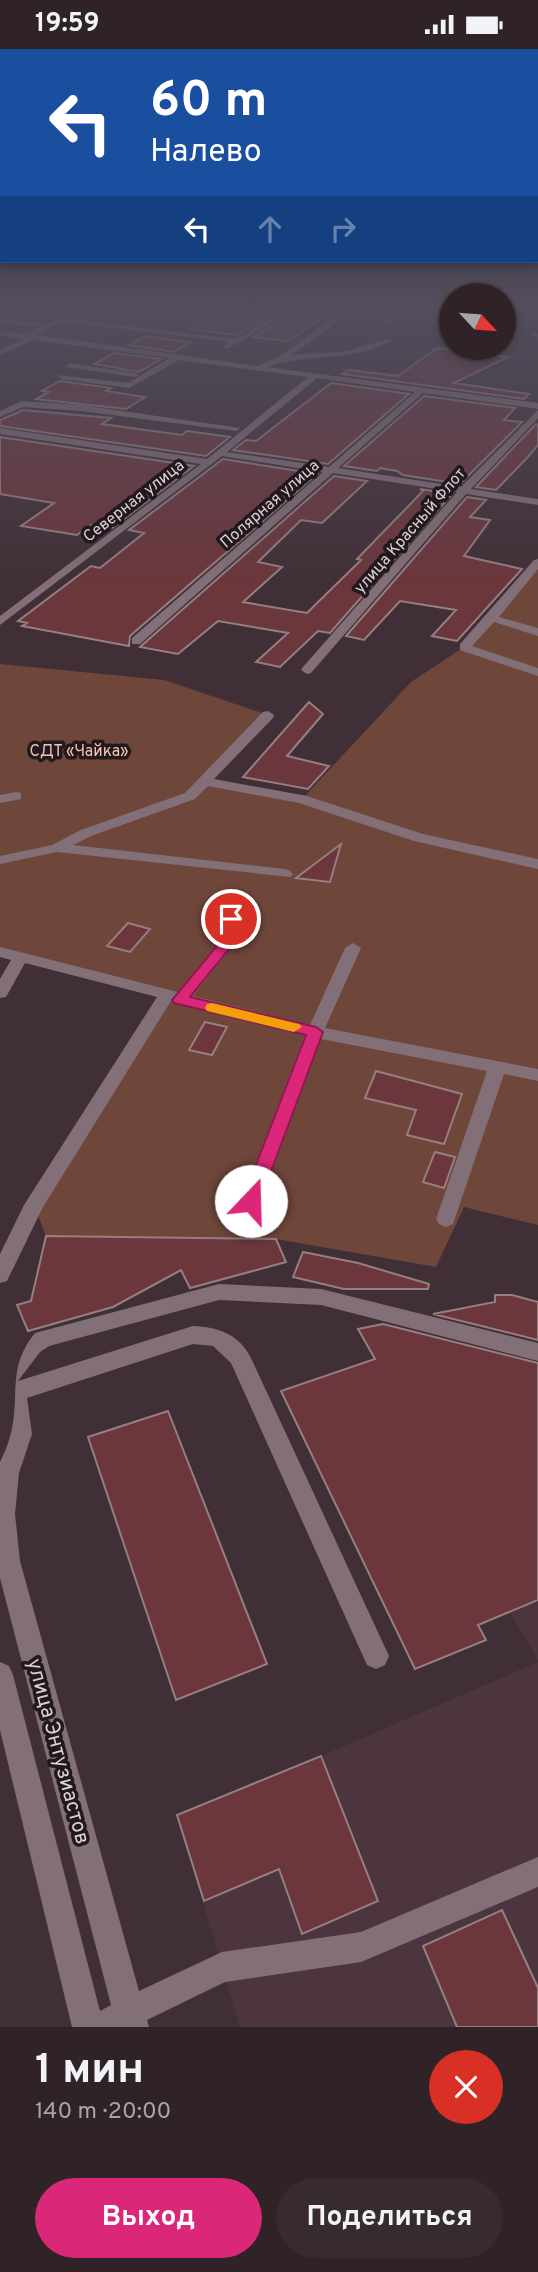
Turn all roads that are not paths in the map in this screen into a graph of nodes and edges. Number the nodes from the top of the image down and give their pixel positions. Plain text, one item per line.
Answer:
1 (285, 400) edge
2 (410, 400) edge
3 (499, 400) edge
4 (90, 402) dead end
5 (538, 406) edge
6 (80, 408) junction
7 (538, 413) edge
8 (0, 414) edge
9 (236, 428) dead end
10 (0, 431) edge
11 (219, 453) junction
12 (209, 462) junction
13 (332, 469) junction
14 (465, 489) junction
15 (538, 502) edge
16 (538, 562) edge
17 (492, 618) junction
18 (0, 622) edge
19 (538, 632) edge
20 (135, 641) dead end
21 (307, 670) dead end
22 (538, 672) edge
23 (268, 715) dead end
24 (204, 781) junction
25 (16, 796) dead end
26 (0, 799) edge
27 (57, 848) junction
28 (0, 860) edge
29 (538, 864) edge
30 (285, 874) dead end
31 (231, 919) dead end
32 (353, 949) dead end
33 (0, 952) edge
34 (21, 957) junction
35 (0, 993) edge
36 (173, 998) junction
37 (316, 1032) junction
38 (498, 1066) junction
39 (538, 1075) edge
40 (251, 1201) dead end
41 (446, 1219) dead end
42 (0, 1275) edge
43 (538, 1352) edge
44 (6, 1383) edge
45 (4, 1477) edge
46 (376, 1656) dead end
47 (0, 1675) edge
48 (538, 1872) edge
49 (132, 2020) edge
50 (88, 2027) edge
51 (100, 2027) edge

1 - 11 street, Северная улица
2 - 13 street, Полярная улица
3 - 5 street
4 - 6 street
6 - 8 street
6 - 9 street
7 - 14 street, улица Красный Флот
10 - 12 street
11 - 12 street, Северная улица
11 - 13 street
12 - 18 street, Северная улица
13 - 14 street
13 - 20 street, Полярная улица
14 - 15 street
14 - 21 street, улица Красный Флот
16 - 17 street
17 - 19 street
17 - 22 street
23 - 24 street
24 - 27 street
24 - 29 street
25 - 26 street
27 - 28 street
27 - 30 street
31 - 36 street
32 - 37 street
33 - 34 street
34 - 35 street
34 - 36 street
36 - 37 street
36 - 42 street
37 - 38 street
37 - 40 street
38 - 39 street
38 - 41 street
43 - 44 street
44 - 45 street, улица Энтузиастов
44 - 46 street
45 - 49 street, улица Энтузиастов
47 - 50 street, улица Энтузиастов
48 - 49 street
49 - 51 street

